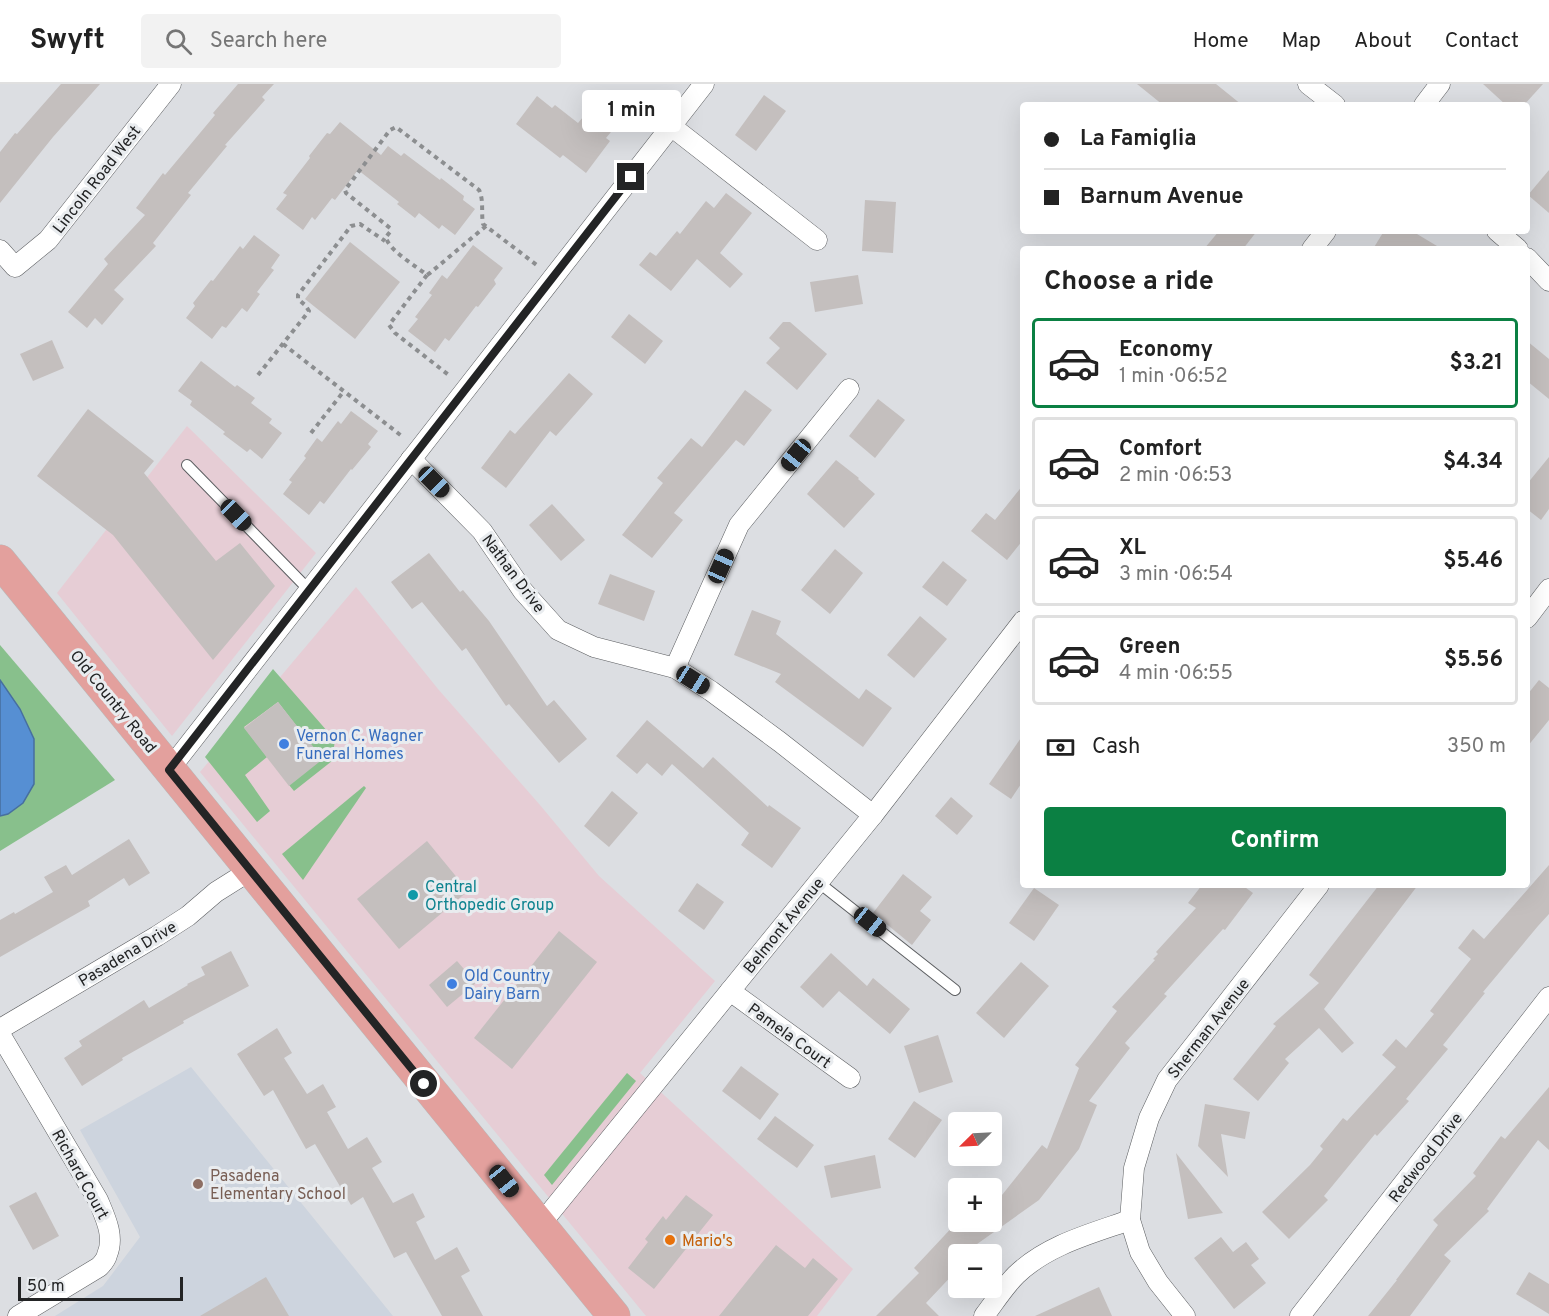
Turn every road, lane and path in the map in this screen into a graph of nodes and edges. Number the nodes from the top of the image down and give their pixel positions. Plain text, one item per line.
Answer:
1 (171, 84) edge
2 (704, 84) edge
3 (1308, 84) edge
4 (1440, 84) edge
5 (1331, 102) edge
6 (1426, 102) edge
7 (671, 126) junction
8 (486, 226) junction
9 (1324, 234) edge
10 (1500, 234) edge
11 (817, 240) dead end
12 (386, 242) junction
13 (1314, 246) edge
14 (1514, 246) edge
15 (0, 250) edge
16 (1530, 261) edge
17 (544, 271) dead end
18 (427, 275) junction
19 (1549, 281) edge
20 (283, 344) junction
21 (258, 375) dead end
22 (458, 382) dead end
23 (849, 390) dead end
24 (344, 391) junction
25 (311, 433) dead end
26 (411, 451) junction
27 (187, 465) dead end
28 (0, 561) edge
29 (309, 590) junction
30 (1549, 590) edge
31 (1530, 614) edge
32 (1020, 625) edge
33 (675, 668) junction
34 (169, 770) junction
35 (873, 815) junction
36 (250, 870) junction
37 (818, 882) junction
38 (1317, 888) edge
39 (955, 990) dead end
40 (730, 991) junction
41 (1549, 997) edge
42 (0, 1029) edge
43 (0, 1034) edge
44 (850, 1078) dead end
45 (1130, 1220) junction
46 (540, 1225) junction
47 (18, 1316) edge
48 (614, 1316) edge
49 (984, 1316) edge
50 (1185, 1316) edge
51 (1300, 1316) edge

1 - 15 street, Lincoln Road West
2 - 7 street
3 - 5 street
4 - 6 street
7 - 11 street
7 - 26 street
8 - 12 path
8 - 17 path
8 - 18 path
9 - 13 street
10 - 14 street
12 - 18 path
12 - 20 path
16 - 19 street
18 - 22 path
20 - 21 path
20 - 24 path
23 - 33 street
24 - 25 path
24 - 26 path
26 - 29 street
26 - 33 street, Nathan Drive
27 - 29 lane
28 - 34 main road, Old Country Road
29 - 34 street
30 - 31 street
32 - 35 street, Belmont Avenue
33 - 35 street, Nathan Drive
34 - 36 main road, Old Country Road
35 - 37 street, Belmont Avenue
36 - 42 street, Pasadena Drive
36 - 46 main road, Old Country Road
37 - 39 lane
37 - 40 street, Belmont Avenue
38 - 45 street, Sherman Avenue
40 - 44 street, Pamela Court
40 - 46 street, Belmont Avenue
41 - 51 street, Redwood Drive
43 - 47 street, Richard Court
45 - 49 street
45 - 50 street, Sherman Avenue
46 - 48 main road, Old Country Road

